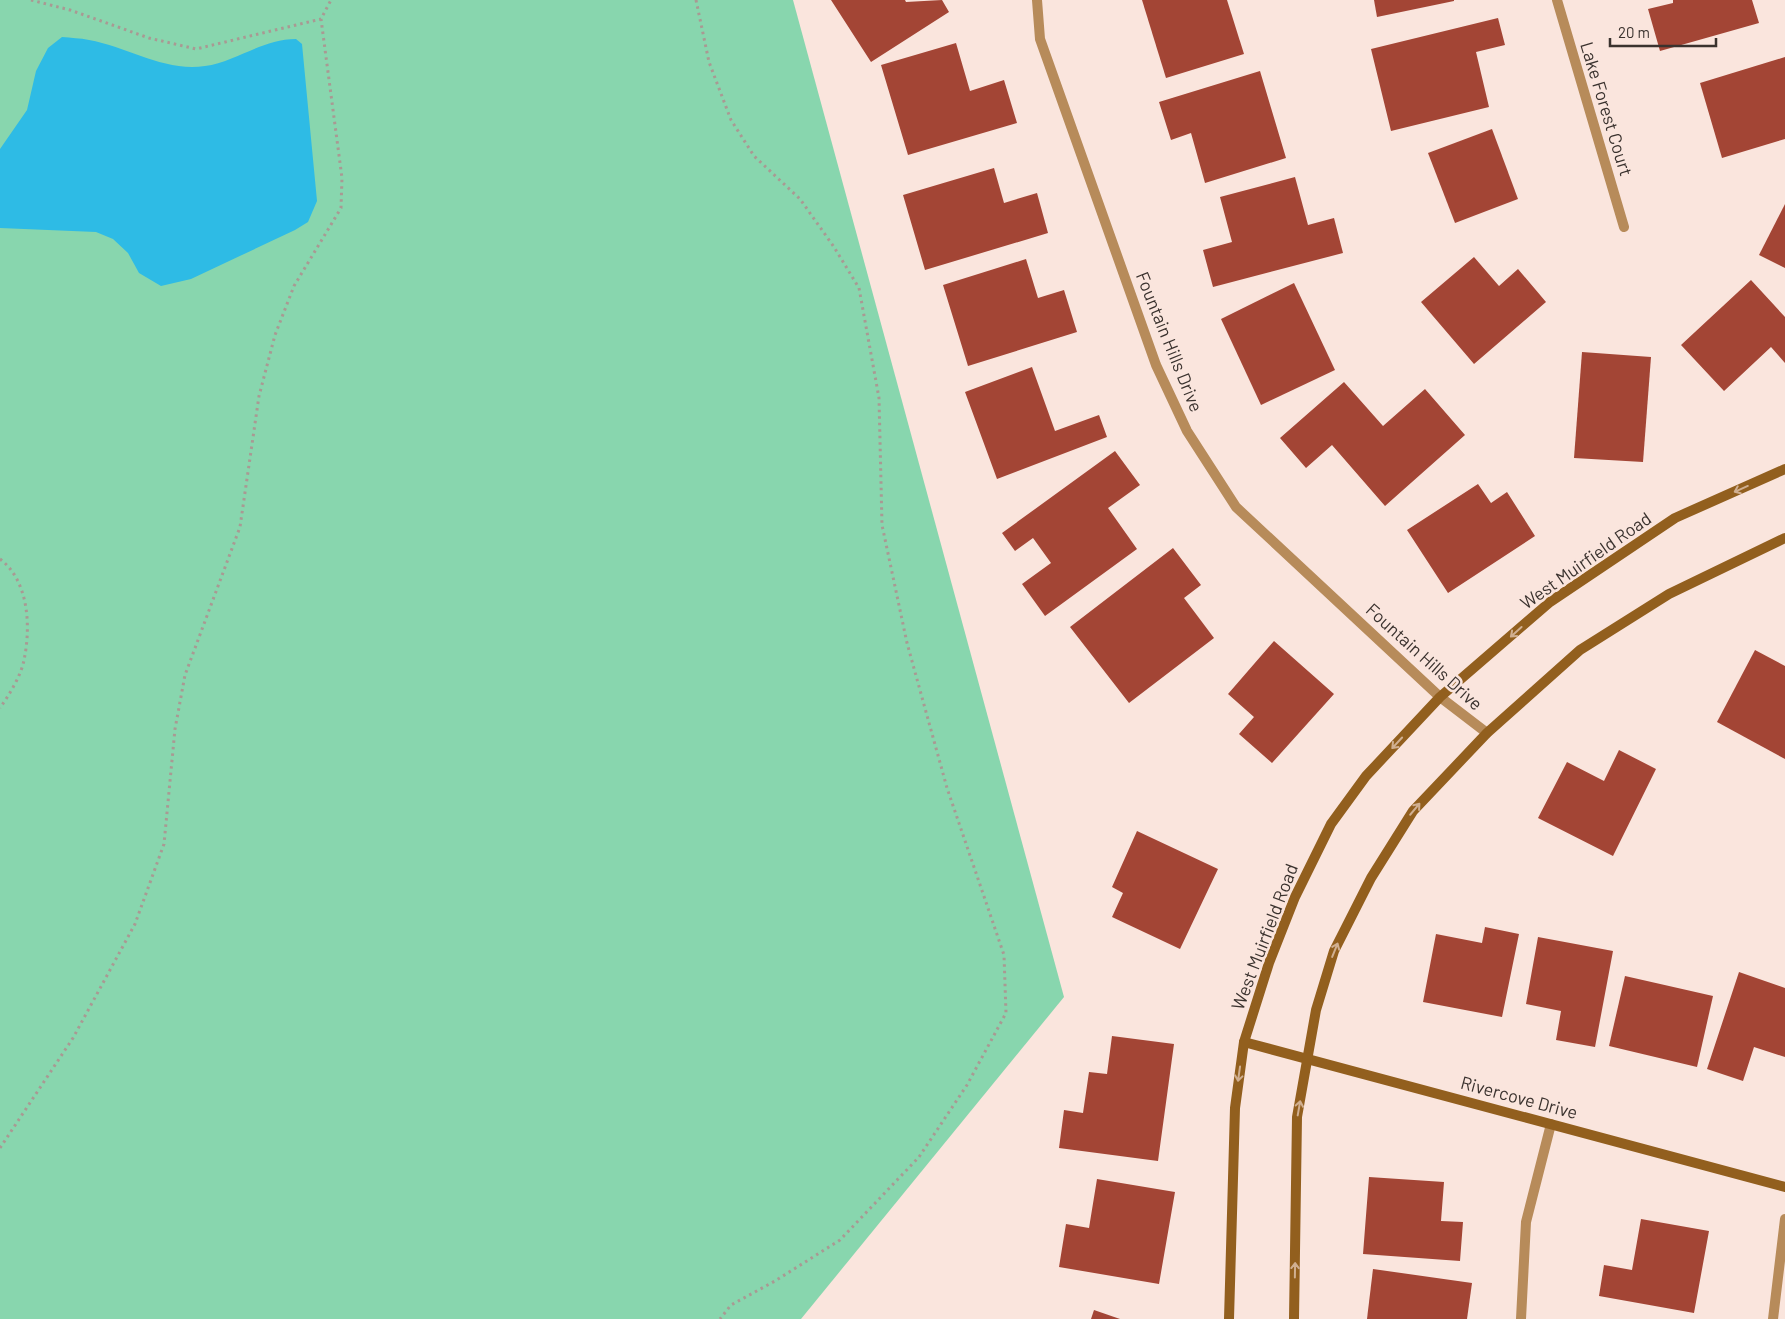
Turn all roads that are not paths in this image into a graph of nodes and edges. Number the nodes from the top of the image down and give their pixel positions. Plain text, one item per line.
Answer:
1 (1037, 0) edge
2 (1557, 0) edge
3 (1624, 227) dead end
4 (1785, 469) edge
5 (1785, 538) edge
6 (1440, 697) junction
7 (1487, 733) junction
8 (1244, 1042) junction
9 (1308, 1058) junction
10 (1551, 1124) junction
11 (1785, 1187) edge
12 (1785, 1219) edge
13 (1229, 1319) edge
14 (1294, 1319) edge
15 (1521, 1319) edge
16 (1773, 1319) edge

1 - 6 street, Fountain Hills Drive
2 - 3 street, Lake Forest Court
4 -> 6 street, West Muirfield Road
5 - 7 street
6 - 7 street, Fountain Hills Drive
6 -> 8 street, West Muirfield Road
9 -> 7 street
8 - 9 street, Rivercove Drive
8 -> 13 street, West Muirfield Road
9 - 10 street, Rivercove Drive
14 -> 9 street
10 - 11 street, Rivercove Drive
10 - 15 street
12 - 16 street

